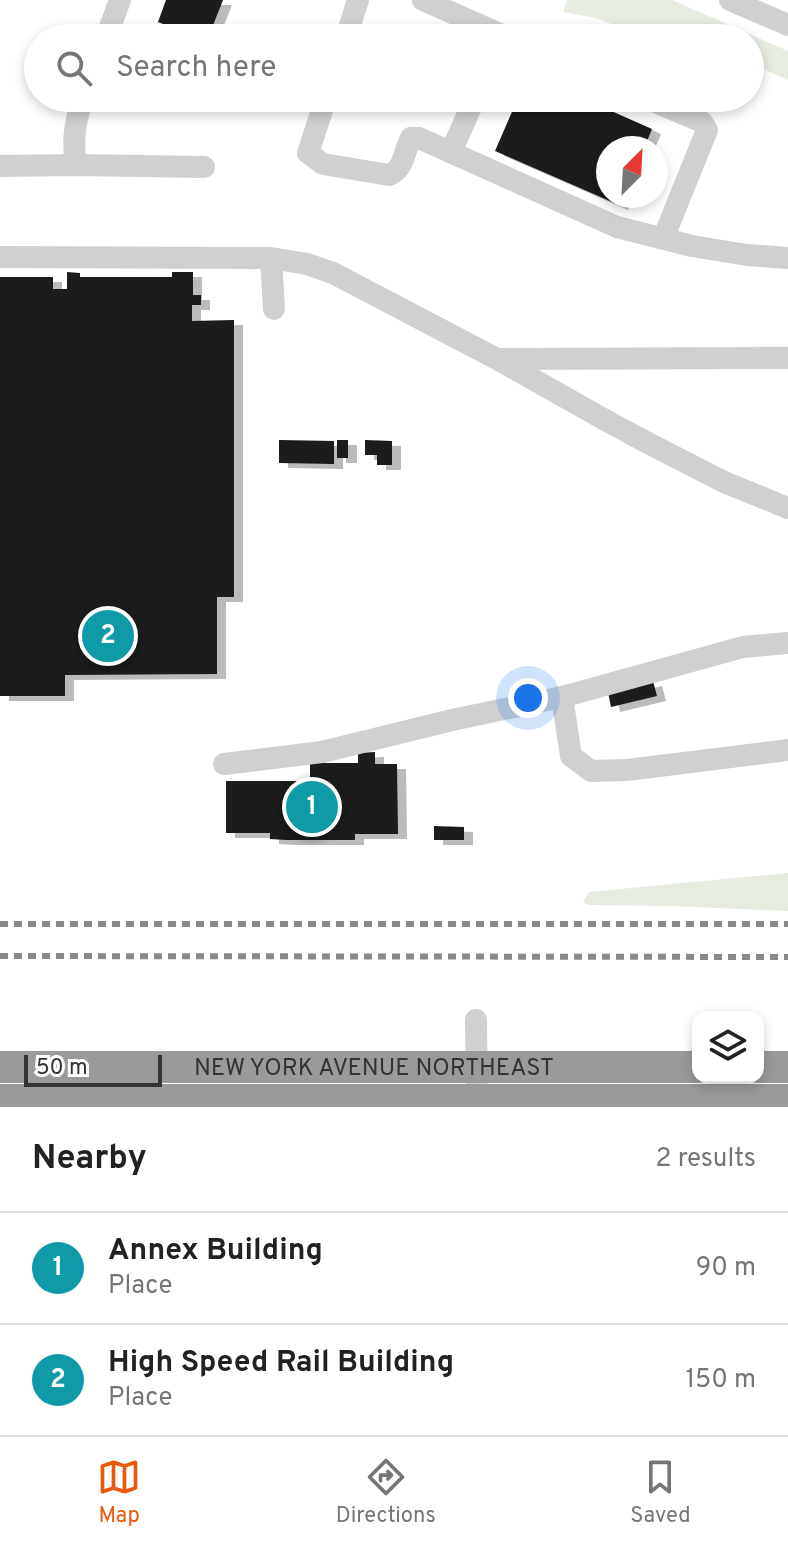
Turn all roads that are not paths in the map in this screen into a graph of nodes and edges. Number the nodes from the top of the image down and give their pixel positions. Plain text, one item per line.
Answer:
1 (120, 0) edge
2 (358, 0) edge
3 (423, 0) edge
4 (730, 0) edge
5 (111, 24) edge
6 (350, 24) edge
7 (476, 24) edge
8 (788, 25) edge
9 (79, 112) edge
10 (321, 112) edge
11 (469, 112) edge
12 (679, 112) edge
13 (451, 152) junction
14 (76, 165) junction
15 (0, 166) edge
16 (204, 167) dead end
17 (663, 239) junction
18 (0, 257) edge
19 (271, 258) junction
20 (788, 258) edge
21 (274, 309) dead end
22 (788, 358) edge
23 (497, 359) junction
24 (788, 508) edge
25 (788, 643) edge
26 (562, 697) junction
27 (788, 750) edge
28 (224, 764) dead end
29 (476, 1020) dead end
30 (0, 1067) edge
31 (476, 1067) junction
32 (692, 1067) edge
33 (764, 1067) edge
34 (788, 1067) edge
35 (0, 1100) edge
36 (788, 1100) edge
37 (477, 1104) edge

1 - 5 street
2 - 6 street
3 - 7 street
4 - 8 street
9 - 14 street
10 - 13 street
11 - 13 street
12 - 17 street
13 - 17 street
14 - 15 street
14 - 16 street
17 - 20 street
18 - 19 street
19 - 21 street
19 - 23 street
22 - 23 street
23 - 24 street
25 - 26 street
26 - 27 street
26 - 28 street
29 - 31 street
30 - 31 highway, NEW YORK AVENUE NORTHEAST
31 - 32 highway, NEW YORK AVENUE NORTHEAST
31 - 37 street
33 - 34 highway
35 - 37 highway, NEW YORK AVENUE NORTHEAST
36 - 37 highway, NEW YORK AVENUE NORTHEAST

